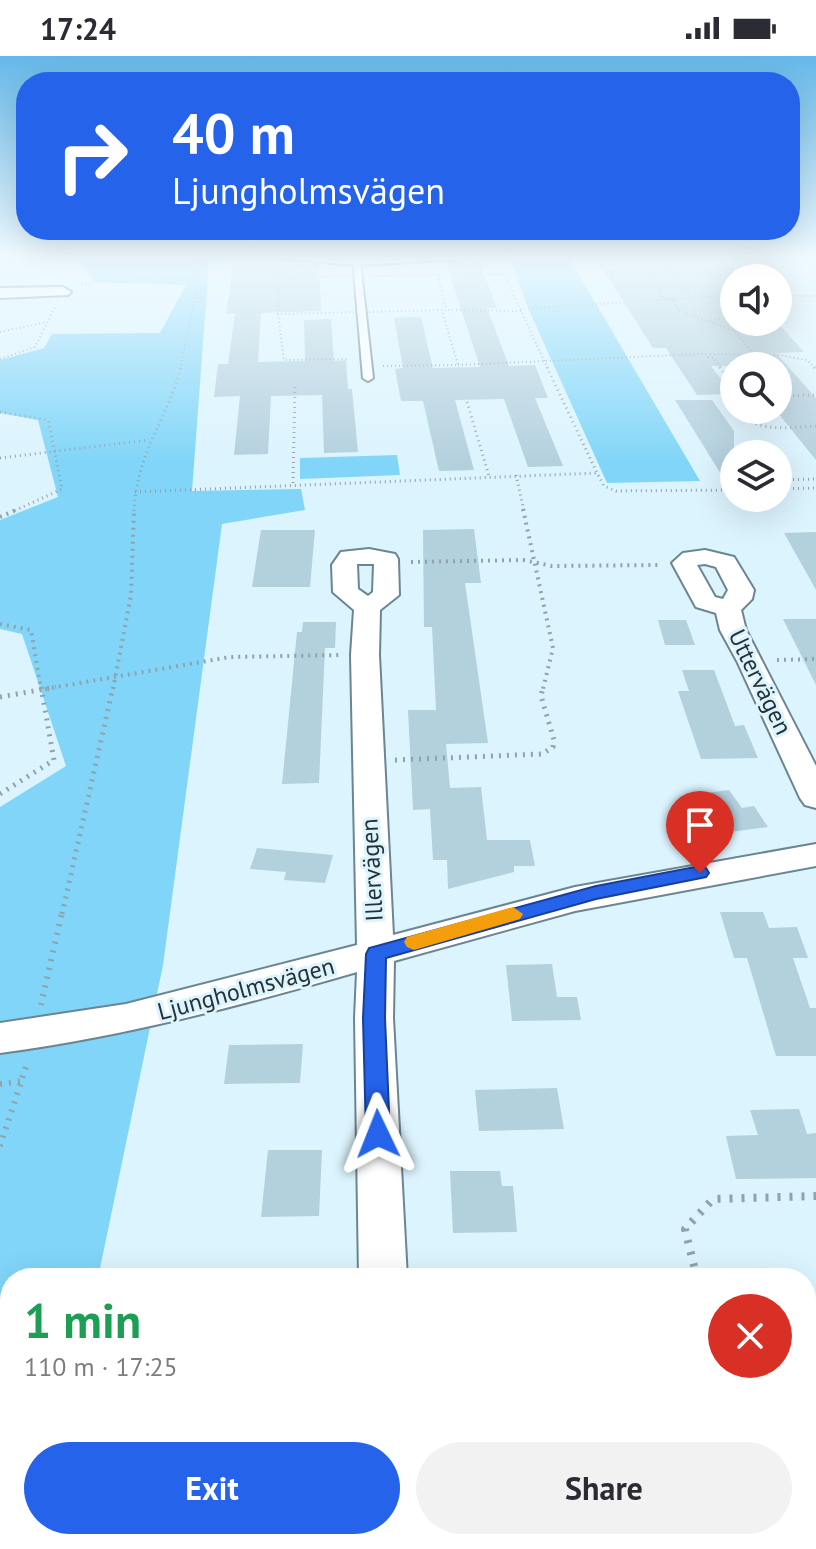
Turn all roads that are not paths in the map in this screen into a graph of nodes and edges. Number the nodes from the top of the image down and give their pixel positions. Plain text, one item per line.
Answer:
1 (361, 325) edge
2 (368, 378) dead end
3 (367, 607) junction
4 (728, 608) junction
5 (816, 798) edge
6 (816, 855) edge
7 (376, 954) junction
8 (17, 1036) edge
9 (383, 1268) edge

1 - 2 lane
3 - 3 street
3 - 7 street, Illervägen
4 - 4 street, Uttervägen
4 - 5 street, Uttervägen
6 - 7 street, Ljungholmsvägen
7 - 8 street, Ljungholmsvägen
7 - 9 street, Illervägen

